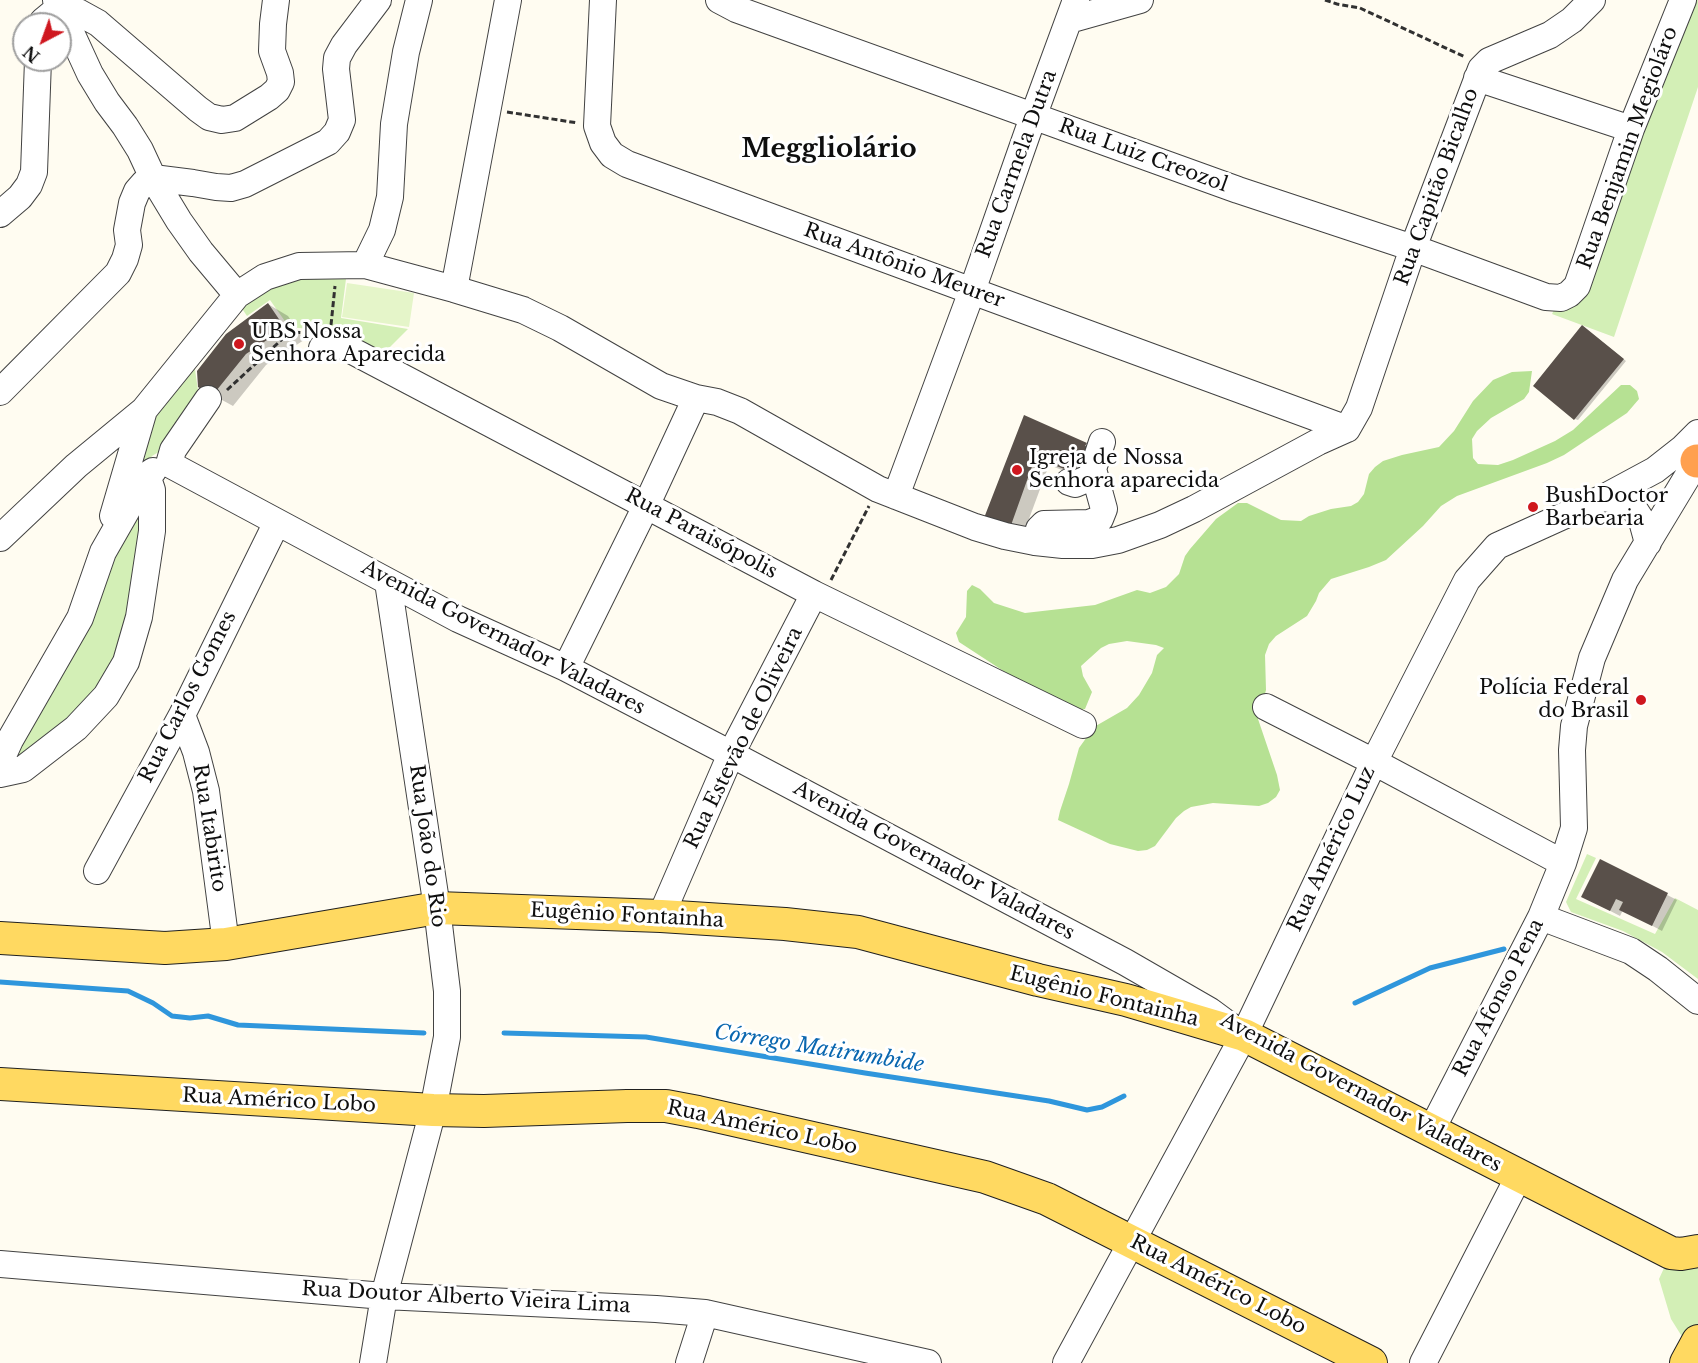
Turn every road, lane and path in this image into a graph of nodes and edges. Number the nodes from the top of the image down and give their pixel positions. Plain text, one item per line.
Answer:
1 (276, 0) edge
2 (378, 0) edge
3 (419, 0) edge
4 (508, 0) edge
5 (603, 0) edge
6 (719, 0) edge
7 (1140, 0) edge
8 (1325, 0) edge
9 (1592, 0) edge
10 (1683, 0) edge
11 (53, 10) edge
12 (1073, 10) edge
13 (38, 72) edge
14 (1479, 73) junction
15 (487, 109) junction
16 (1033, 117) junction
17 (597, 126) junction
18 (1631, 129) junction
19 (153, 178) junction
20 (0, 214) edge
21 (1413, 248) junction
22 (338, 265) junction
23 (364, 265) junction
24 (454, 289) junction
25 (972, 291) junction
26 (1569, 294) joint
27 (237, 295) junction
28 (321, 338) junction
29 (0, 392) edge
30 (696, 398) junction
31 (207, 399) joint
32 (144, 410) junction
33 (1347, 429) junction
34 (1102, 442) dead end
35 (1698, 453) edge
36 (158, 470) junction
37 (1654, 470) junction
38 (1094, 476) junction
39 (1069, 482) dead end
40 (1679, 491) junction
41 (887, 492) junction
42 (1603, 498) junction
43 (646, 506) junction
44 (277, 522) junction
45 (0, 538) edge
46 (1035, 542) junction
47 (1648, 543) junction
48 (103, 552) junction
49 (388, 582) junction
50 (818, 596) junction
51 (566, 668) junction
52 (1266, 707) dead end
53 (182, 715) junction
54 (1083, 725) dead end
55 (3, 748) edge
56 (731, 753) junction
57 (1374, 762) junction
58 (0, 774) edge
59 (1563, 863) junction
60 (97, 871) dead end
61 (437, 908) junction
62 (661, 916) junction
63 (1541, 917) junction
64 (0, 938) edge
65 (226, 944) junction
66 (1698, 1001) edge
67 (1244, 1035) junction
68 (0, 1084) edge
69 (433, 1110) junction
70 (1431, 1131) junction
71 (1519, 1176) junction
72 (1131, 1241) junction
73 (1698, 1251) edge
74 (0, 1264) edge
75 (384, 1296) junction
76 (705, 1313) junction
77 (1698, 1341) edge
78 (373, 1363) edge
79 (689, 1363) edge
80 (928, 1363) edge
81 (1066, 1363) edge
82 (1371, 1363) edge
83 (1423, 1363) edge
84 (1686, 1363) edge

1 - 11 street
2 - 19 street
3 - 23 street
4 - 15 street
5 - 17 street, Rua Antônio Meurer
6 - 16 street, Rua Luiz Creozol
7 - 12 street
8 - 14 path
9 - 14 street, Rua Capitão Bicalho
10 - 18 street, Rua Benjamin Megioláro
11 - 19 street
12 - 16 street, Rua Carmela Dutra
13 - 20 street
14 - 18 street
14 - 21 street, Rua Capitão Bicalho
15 - 17 path
15 - 24 street
16 - 21 street, Rua Luiz Creozol
16 - 25 street, Rua Carmela Dutra
17 - 25 street, Rua Antônio Meurer
18 - 26 street, Rua Benjamin Megioláro
19 - 27 street
19 - 29 street
21 - 26 street, Rua Luiz Creozol
21 - 33 street, Rua Capitão Bicalho
22 - 23 street
22 - 27 street
22 - 28 path
23 - 24 street
24 - 30 street
25 - 33 street, Rua Antônio Meurer
25 - 41 street, Rua Carmela Dutra
27 - 32 street
28 - 31 path
28 - 43 street, Rua Paraisópolis
30 - 41 street
30 - 43 street
31 - 36 street
32 - 45 street
32 - 48 street
33 - 46 street
34 - 38 street
35 - 37 street, Rua Américo Luz
35 - 40 street, Rua Afonso Pena
36 - 44 street, Avenida Governador Valadares
36 - 48 street
36 - 58 street
37 - 40 street
37 - 42 street, Rua Américo Luz
38 - 39 street
38 - 46 street
40 - 47 street, Rua Afonso Pena
41 - 46 street
41 - 50 path
42 - 47 street
42 - 57 street, Rua Américo Luz
43 - 50 street, Rua Paraisópolis
43 - 51 street
44 - 49 street, Avenida Governador Valadares
44 - 53 street, Rua Carlos Gomes
47 - 59 street, Rua Afonso Pena
48 - 55 street
49 - 51 street, Avenida Governador Valadares
49 - 61 street, Rua João do Rio
50 - 54 street, Rua Paraisópolis
50 - 56 street, Rua Estevão de Oliveira
51 - 56 street, Avenida Governador Valadares
52 - 57 street
53 - 60 street, Rua Carlos Gomes
53 - 65 street, Rua Itabirito
56 - 62 street, Rua Estevão de Oliveira
56 - 67 street, Avenida Governador Valadares
57 - 59 street
57 - 67 street, Rua Américo Luz
59 - 63 street, Rua Afonso Pena
61 - 62 main road, Eugênio Fontainha
61 - 65 main road, Eugênio Fontainha
61 - 69 street, Rua João do Rio
62 - 67 main road, Eugênio Fontainha
63 - 66 street
63 - 70 street, Rua Afonso Pena
64 - 65 main road, Eugênio Fontainha
67 - 70 main road, Avenida Governador Valadares
67 - 72 street, Rua Américo Luz
68 - 69 main road, Rua Américo Lobo
69 - 72 main road, Rua Américo Lobo
69 - 75 street, Rua João do Rio
70 - 71 main road, Avenida Governador Valadares
71 - 73 main road, Avenida Governador Valadares
71 - 83 street
72 - 81 street, Rua Américo Luz
72 - 82 main road, Rua Américo Lobo
74 - 75 street, Rua Doutor Alberto Vieira Lima
75 - 76 street, Rua Doutor Alberto Vieira Lima
75 - 78 street, Rua João do Rio
76 - 79 street
76 - 80 street, Rua Doutor Alberto Vieira Lima
77 - 84 main road

